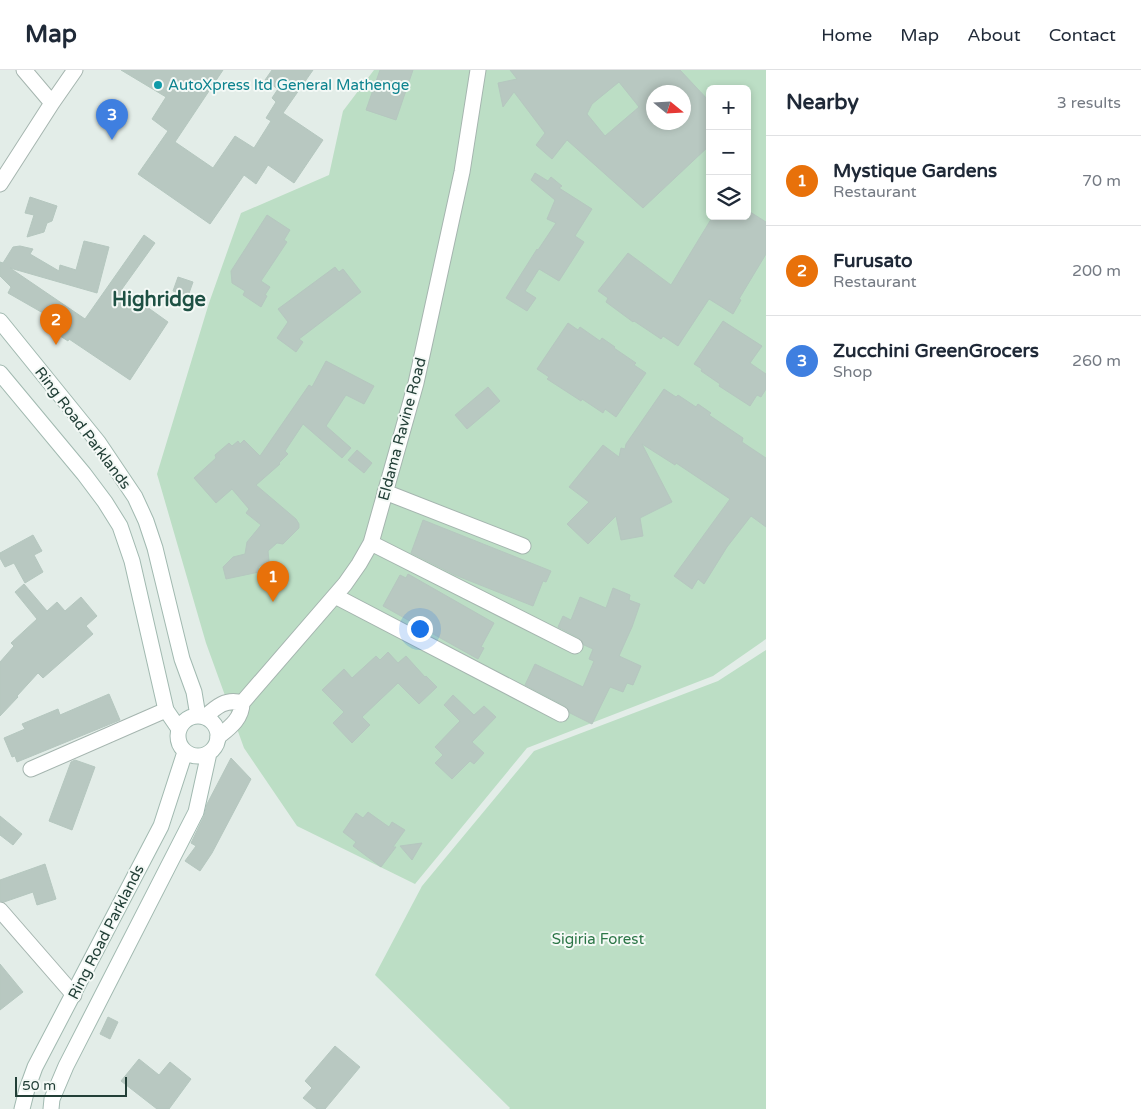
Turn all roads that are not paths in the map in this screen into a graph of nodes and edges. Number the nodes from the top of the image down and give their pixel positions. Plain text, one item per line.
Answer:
1 (24, 70) edge
2 (75, 70) edge
3 (478, 70) edge
4 (52, 103) junction
5 (0, 184) edge
6 (0, 321) edge
7 (0, 373) edge
8 (385, 492) junction
9 (371, 543) junction
10 (522, 546) dead end
11 (335, 596) junction
12 (575, 646) dead end
13 (242, 703) junction
14 (166, 710) junction
15 (561, 714) dead end
16 (201, 717) junction
17 (178, 729) junction
18 (218, 737) junction
19 (185, 752) junction
20 (209, 753) junction
21 (31, 769) dead end
22 (0, 910) edge
23 (85, 973) junction
24 (107, 984) junction
25 (74, 995) junction
26 (22, 1109) edge
27 (51, 1109) edge

1 - 4 street
2 - 4 street
3 - 8 street, Eldama Ravine Road
4 - 5 street
6 - 16 street, Ring Road Parklands
7 - 14 street, Ring Road Parklands
8 - 9 street, Eldama Ravine Road
8 - 10 street
9 - 11 street, Eldama Ravine Road
9 - 12 street
11 - 13 street, Eldama Ravine Road
11 - 15 street
13 - 16 street
13 - 18 street, Eldama Ravine Road
14 - 17 street, Ring Road Parklands
14 - 21 street
16 - 17 street
16 - 18 street
17 - 19 street
18 - 20 street
19 - 20 street
19 - 23 street, Ring Road Parklands
20 - 24 street, Ring Road Parklands
22 - 25 street
23 - 24 street
23 - 25 street, Ring Road Parklands
24 - 27 street, Ring Road Parklands
25 - 26 street, Ring Road Parklands

